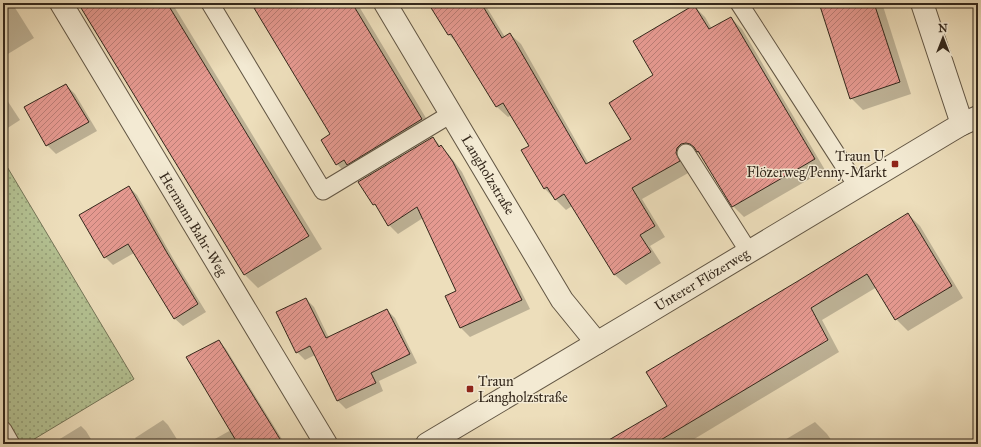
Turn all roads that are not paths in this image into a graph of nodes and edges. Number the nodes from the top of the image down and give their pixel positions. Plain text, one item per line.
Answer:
1 (61, 3) edge
2 (210, 3) edge
3 (385, 3) edge
4 (739, 3) edge
5 (922, 3) edge
6 (451, 114) junction
7 (970, 120) edge
8 (686, 153) dead end
9 (857, 186) junction
10 (749, 252) junction
11 (598, 343) junction
12 (3, 430) edge
13 (11, 444) edge
14 (326, 444) edge
15 (427, 444) edge

1 - 14 street, Hermann Bahr-Weg
2 - 6 lane
3 - 6 street, Langholzstraße
4 - 9 lane
5 - 7 street
6 - 11 street, Langholzstraße
7 - 9 street, Unterer Flözerweg
8 - 10 lane
9 - 10 street, Unterer Flözerweg
10 - 11 street, Unterer Flözerweg
11 - 15 street, Unterer Flözerweg
12 - 13 lane

